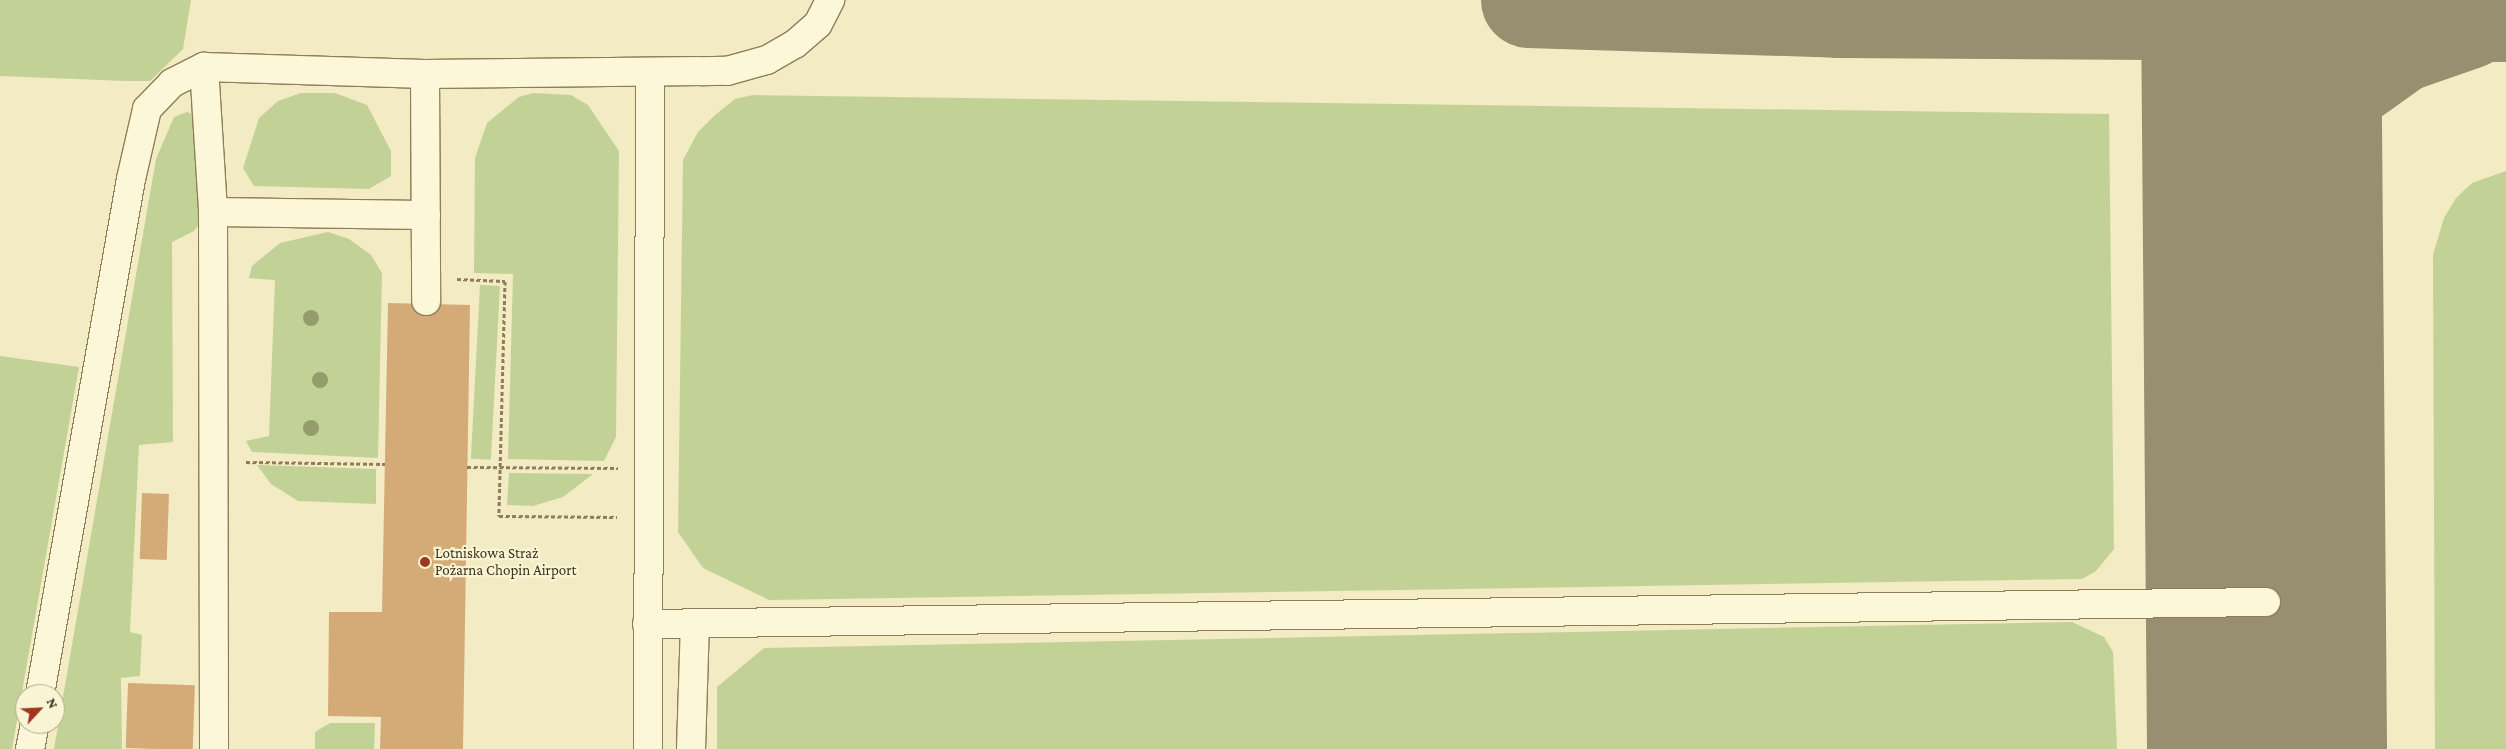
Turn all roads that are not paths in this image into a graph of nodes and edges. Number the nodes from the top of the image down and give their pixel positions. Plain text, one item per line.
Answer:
1 (830, 0) edge
2 (204, 67) junction
3 (650, 73) junction
4 (425, 74) junction
5 (213, 212) junction
6 (426, 215) junction
7 (426, 290) road end
8 (2266, 602) dead end
9 (648, 624) junction
10 (695, 624) junction
11 (42, 684) edge
12 (33, 734) edge
13 (30, 749) edge
14 (214, 749) edge
15 (648, 749) edge
16 (691, 749) edge

1 - 3 lane
2 - 4 lane
2 - 5 lane
2 - 11 lane
3 - 4 lane
3 - 9 lane
4 - 6 lane
5 - 6 lane
5 - 14 lane
6 - 7 lane
8 - 10 lane
9 - 10 lane
9 - 15 lane
10 - 16 lane
12 - 13 lane

